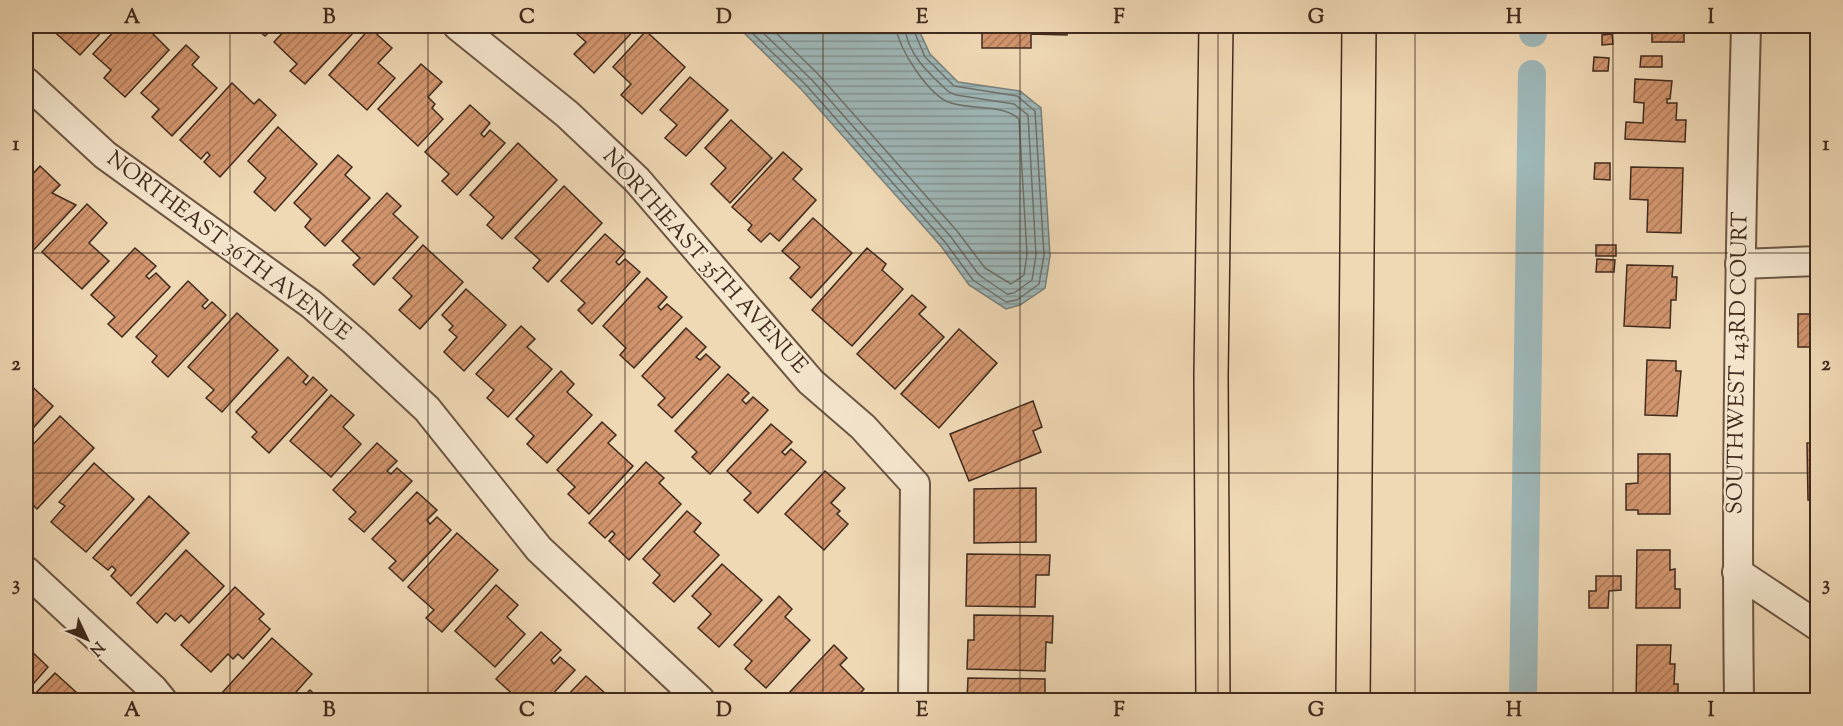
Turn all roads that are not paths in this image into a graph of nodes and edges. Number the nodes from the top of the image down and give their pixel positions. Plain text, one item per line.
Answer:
1 (458, 26) edge
2 (1216, 26) edge
3 (1359, 26) edge
4 (1746, 26) edge
5 (26, 82) edge
6 (1818, 261) edge
7 (1740, 264) junction
8 (26, 571) edge
9 (1737, 572) junction
10 (1818, 626) edge
11 (162, 700) edge
12 (700, 700) edge
13 (914, 700) edge
14 (1213, 700) edge
15 (1353, 700) edge
16 (1739, 700) edge

1 - 13 street, NORTHEAST 35TH AVENUE
2 - 14 highway
3 - 15 highway
4 - 7 street, SOUTHWEST 143RD COURT
5 - 12 street, NORTHEAST 36TH AVENUE
6 - 7 street
7 - 9 street, SOUTHWEST 143RD COURT
8 - 11 street
9 - 10 street
9 - 16 street, SOUTHWEST 143RD COURT

